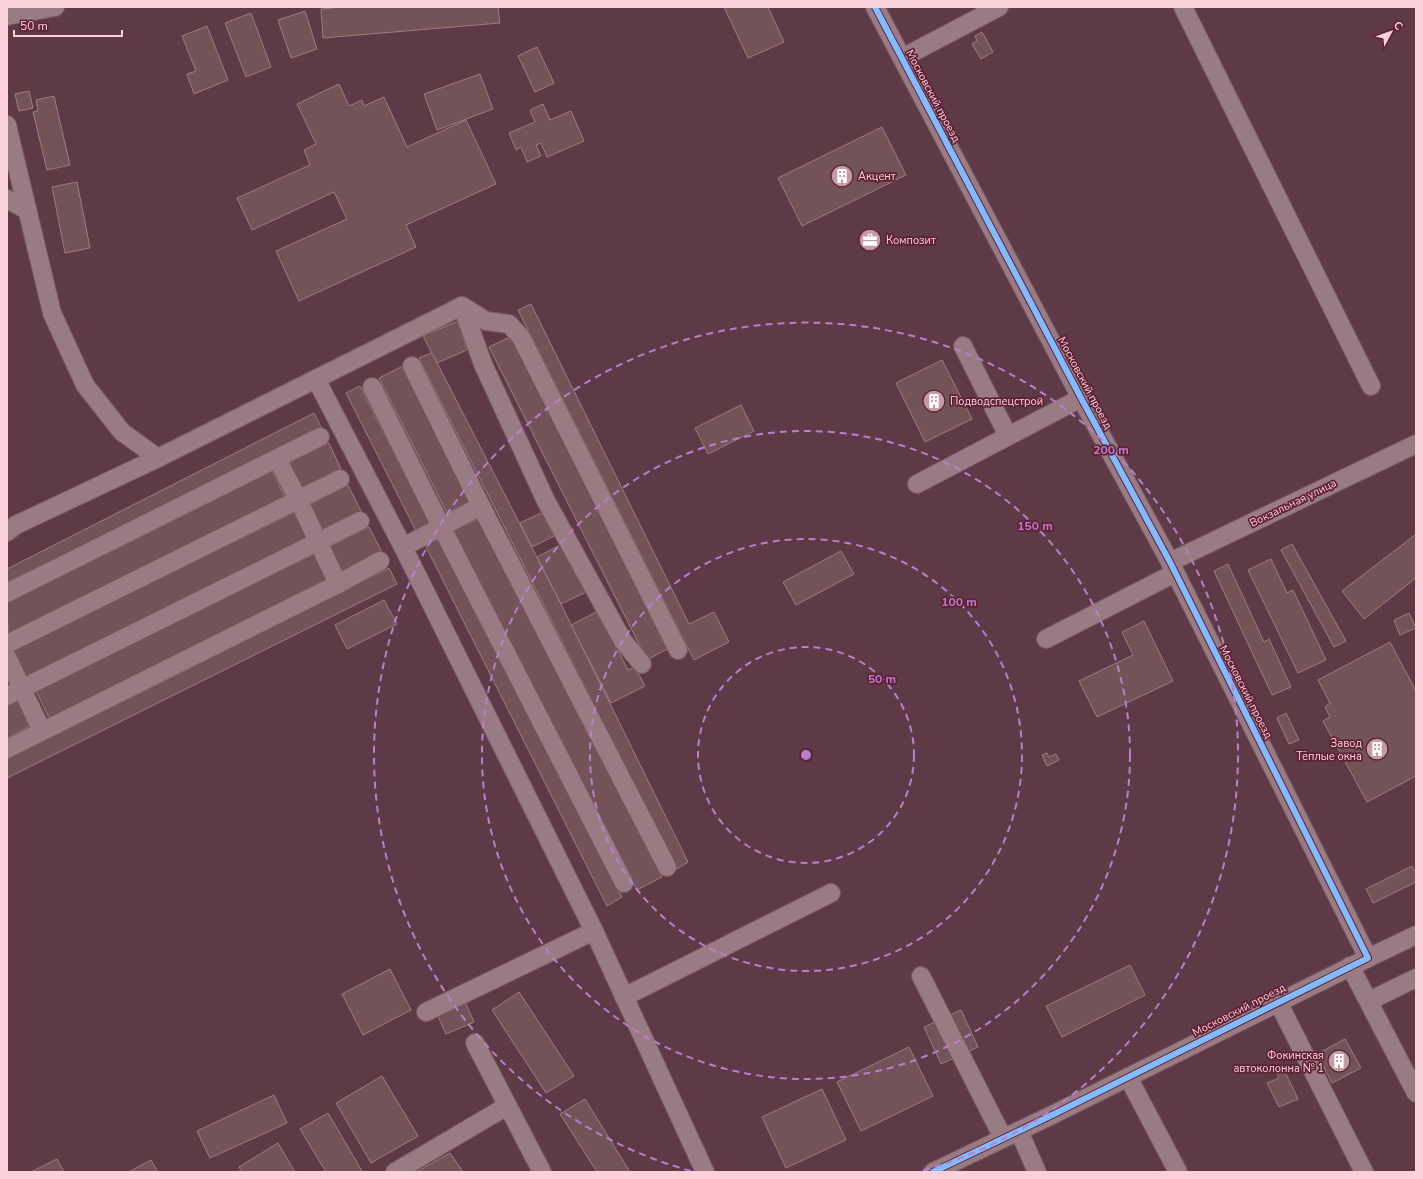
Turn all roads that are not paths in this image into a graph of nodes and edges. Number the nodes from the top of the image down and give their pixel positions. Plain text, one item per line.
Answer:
1 (55, 7) edge
2 (875, 7) edge
3 (999, 7) edge
4 (1183, 7) edge
5 (7, 16) edge
6 (902, 58) junction
7 (7, 125) edge
8 (7, 198) edge
9 (27, 210) junction
10 (462, 306) junction
11 (963, 346) dead end
12 (412, 366) dead end
13 (316, 379) junction
14 (1371, 386) dead end
15 (372, 387) dead end
16 (1081, 398) junction
17 (1008, 436) junction
18 (320, 437) dead end
19 (1416, 444) edge
20 (158, 458) junction
21 (277, 459) junction
22 (340, 479) dead end
23 (917, 484) dead end
24 (298, 499) junction
25 (481, 506) junction
26 (360, 521) dead end
27 (441, 526) junction
28 (7, 532) edge
29 (319, 541) junction
30 (403, 547) junction
31 (380, 561) dead end
32 (1172, 568) junction
33 (338, 584) junction
34 (7, 593) edge
35 (1046, 638) dead end
36 (7, 644) edge
37 (678, 650) dead end
38 (7, 657) edge
39 (642, 664) dead end
40 (14, 692) edge
41 (42, 731) junction
42 (7, 749) edge
43 (667, 867) dead end
44 (624, 883) dead end
45 (832, 893) dead end
46 (594, 931) junction
47 (1416, 934) edge
48 (1368, 958) junction
49 (1350, 966) junction
50 (921, 976) dead end
51 (1416, 978) edge
52 (624, 997) junction
53 (1369, 1001) junction
54 (1278, 1002) junction
55 (426, 1012) dead end
56 (474, 1044) dead end
57 (1128, 1077) junction
58 (1416, 1093) edge
59 (507, 1106) junction
60 (1019, 1131) junction
61 (1003, 1138) junction
62 (395, 1172) edge
63 (542, 1172) edge
64 (705, 1172) edge
65 (933, 1172) edge
66 (1037, 1172) edge
67 (1178, 1172) edge
68 (1364, 1172) edge

1 - 5 street
2 - 6 street, Московский проезд
3 - 6 street
4 - 14 street
6 - 16 street, Московский проезд
7 - 9 street
8 - 9 street
9 - 20 street
10 - 13 street
10 - 37 street
10 - 39 street
11 - 17 street
12 - 25 street
13 - 20 street
13 - 30 street
15 - 27 street
16 - 17 street
16 - 32 street, Московский проезд
17 - 23 street
18 - 21 street
19 - 32 street, Вокзальная улица
20 - 28 street
21 - 24 street
21 - 34 street
22 - 24 street
24 - 29 street
24 - 36 street
25 - 27 street
25 - 43 street
26 - 29 street
27 - 30 street
27 - 44 street
29 - 33 street
29 - 40 street
30 - 46 street
31 - 33 street
32 - 35 street, Вокзальная улица
32 - 48 street, Московский проезд
33 - 41 street
38 - 40 street
40 - 41 street
41 - 42 street
45 - 52 street
46 - 52 street
46 - 55 street
47 - 48 street
48 - 49 street, Московский проезд
49 - 53 street
49 - 54 street, Московский проезд
50 - 61 street
51 - 53 street
52 - 64 street
53 - 58 street
54 - 57 street, Московский проезд
54 - 68 street
56 - 59 street
57 - 60 street, Московский проезд
57 - 67 street
59 - 62 street
59 - 63 street
60 - 61 street, Московский проезд
60 - 66 street
61 - 65 street, Московский проезд

